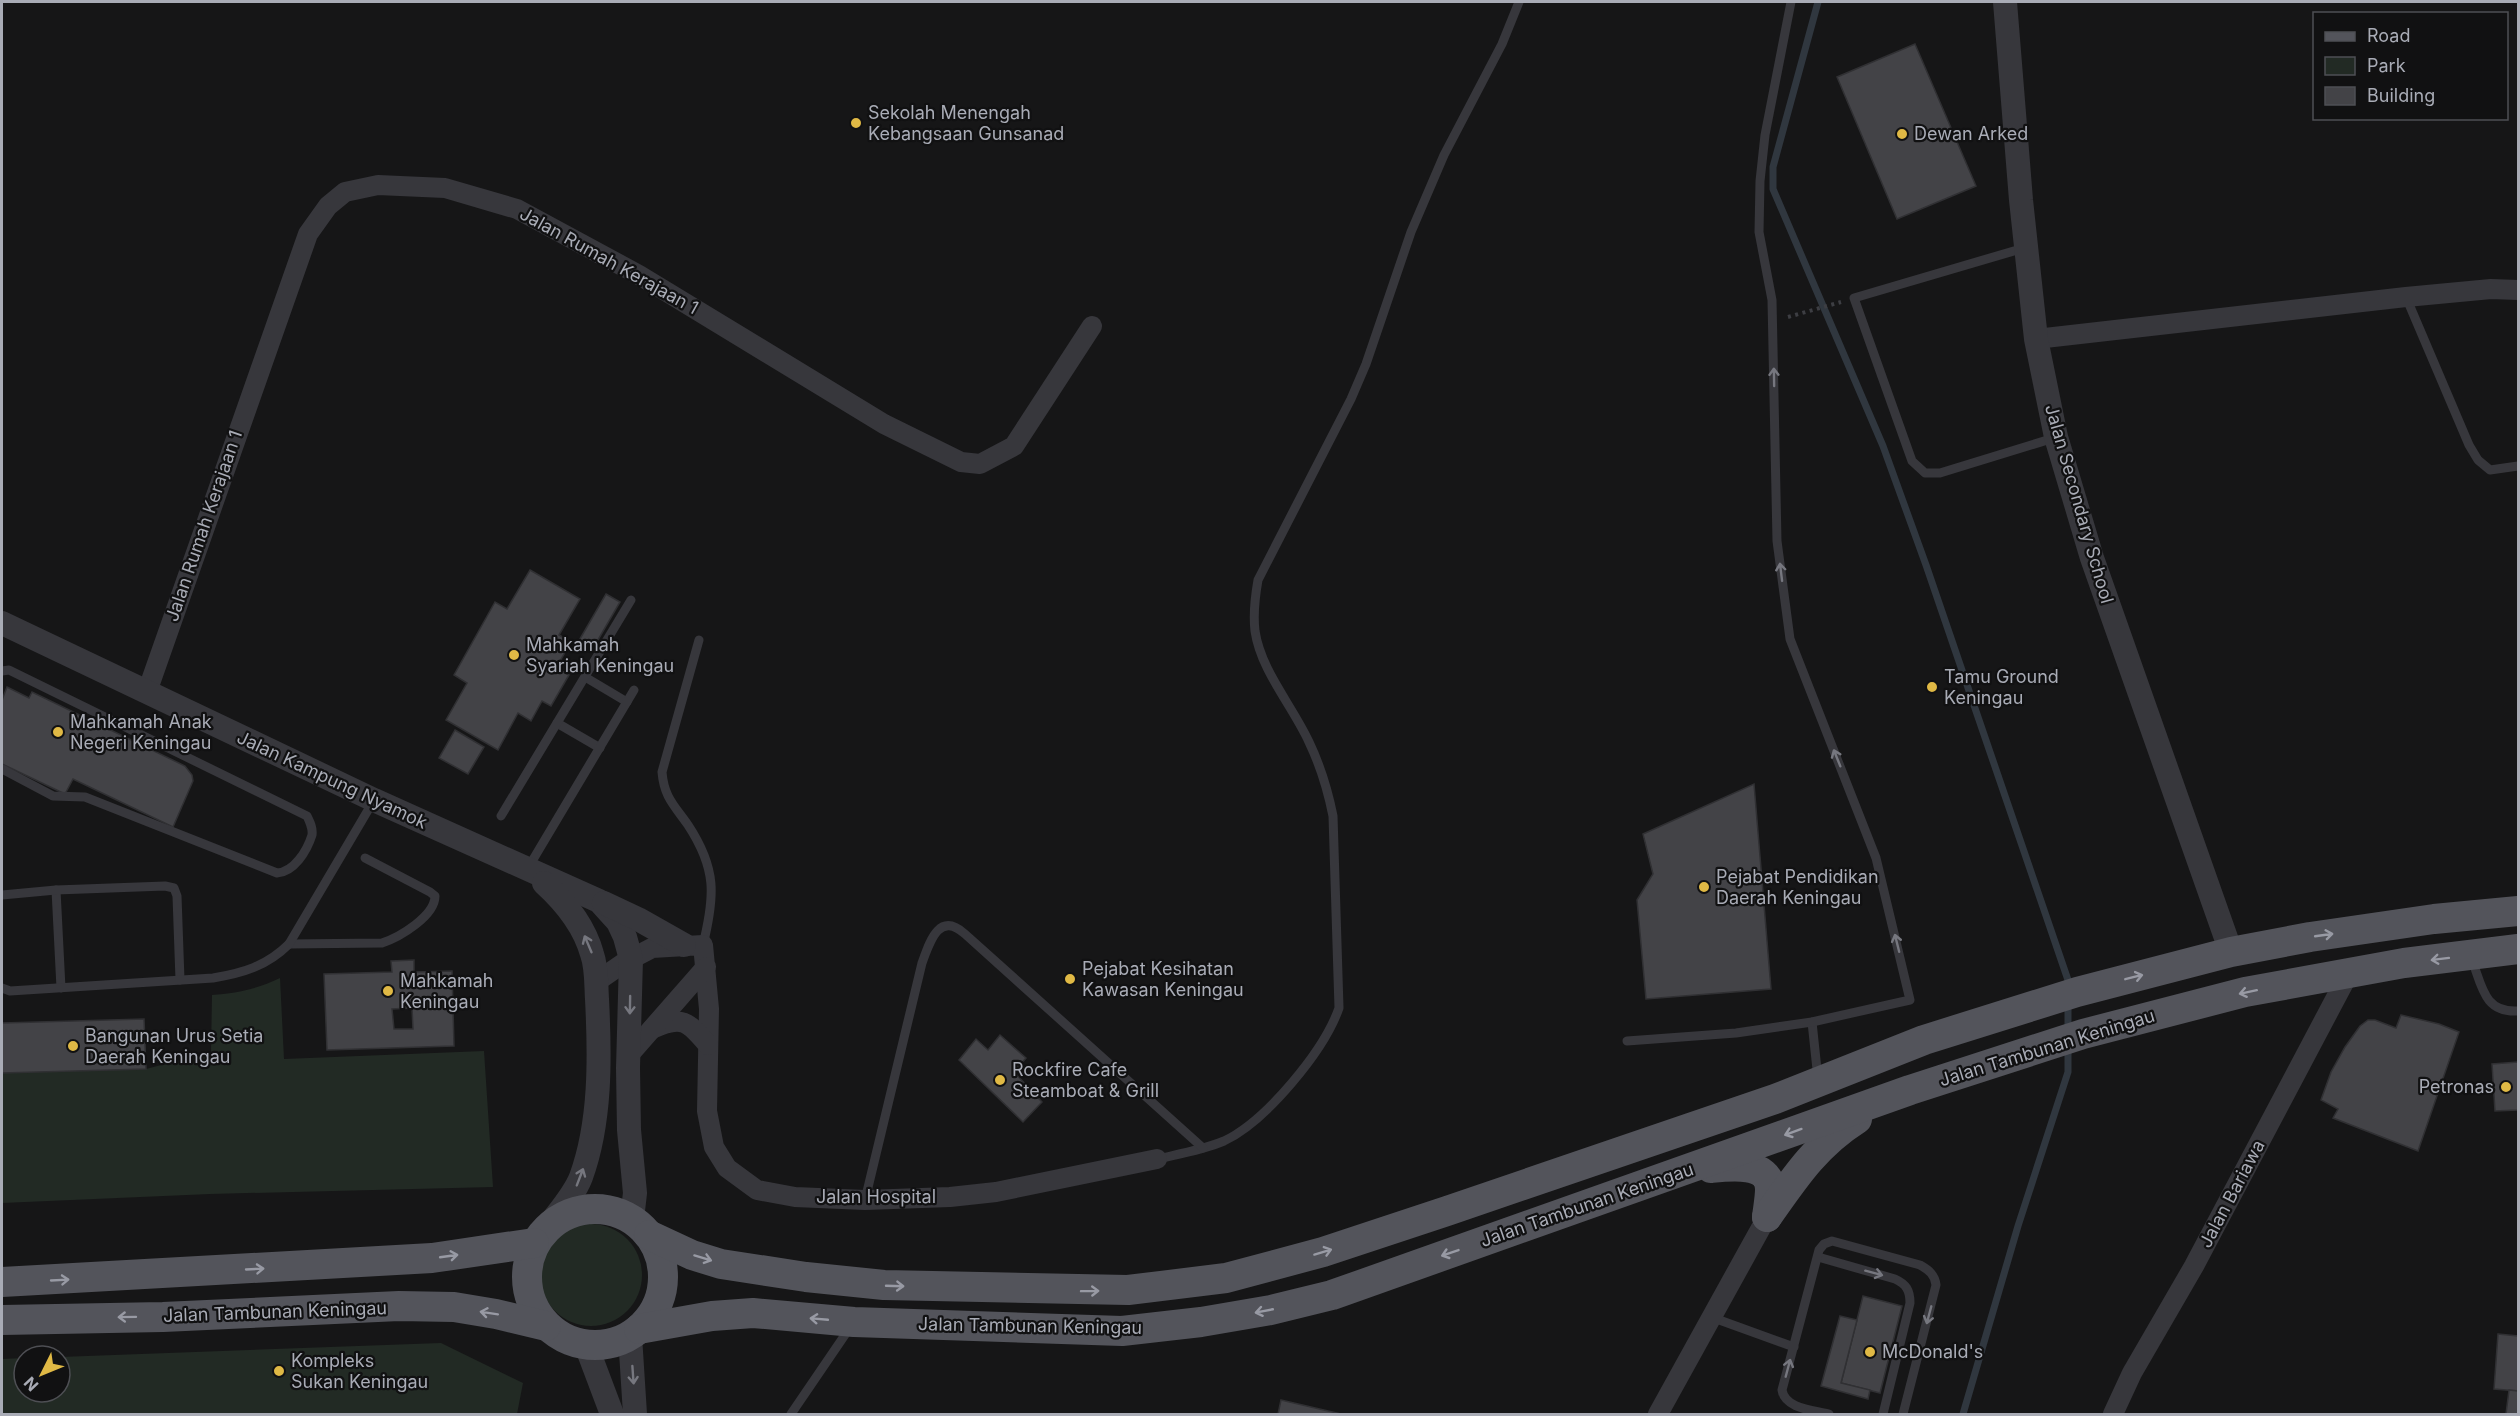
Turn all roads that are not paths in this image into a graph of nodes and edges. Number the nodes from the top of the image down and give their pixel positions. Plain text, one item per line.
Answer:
1 (1519, 2) edge
2 (1791, 2) edge
3 (2005, 2) edge
4 (2026, 247) junction
5 (2518, 290) edge
6 (2406, 297) junction
7 (1092, 326) dead end
8 (2036, 339) junction
9 (2056, 437) junction
10 (2518, 466) edge
11 (631, 600) dead end
12 (2, 623) edge
13 (699, 640) dead end
14 (2, 671) edge
15 (585, 677) junction
16 (634, 690) dead end
17 (147, 692) junction
18 (627, 702) junction
19 (557, 723) junction
20 (600, 748) junction
21 (2, 769) edge
22 (374, 800) junction
23 (501, 816) dead end
24 (365, 858) dead end
25 (530, 872) junction
26 (56, 890) junction
27 (2, 896) edge
28 (599, 901) junction
29 (2518, 911) edge
30 (289, 944) junction
31 (693, 945) junction
32 (2518, 949) edge
33 (2231, 952) junction
34 (2470, 955) junction
35 (631, 958) junction
36 (706, 967) junction
37 (2349, 973) junction
38 (180, 980) junction
39 (596, 981) junction
40 (2, 988) edge
41 (61, 988) junction
42 (2518, 1011) edge
43 (1812, 1022) junction
44 (652, 1029) junction
45 (1627, 1041) dead end
46 (708, 1045) junction
47 (628, 1055) junction
48 (1818, 1082) junction
49 (1910, 1090) junction
50 (1203, 1148) junction
51 (1157, 1160) joint
52 (1684, 1171) junction
53 (865, 1200) junction
54 (1767, 1217) junction
55 (640, 1227) junction
56 (541, 1234) junction
57 (1818, 1257) junction
58 (2, 1282) edge
59 (1712, 1317) junction
60 (2, 1320) edge
61 (854, 1322) junction
62 (546, 1326) junction
63 (635, 1333) junction
64 (586, 1345) junction
65 (1794, 1347) junction
66 (612, 1414) edge
67 (635, 1414) edge
68 (791, 1414) edge
69 (1658, 1414) edge
70 (1829, 1414) edge
71 (1883, 1414) edge
72 (1903, 1414) edge
73 (2114, 1414) edge

1 - 50 lane
43 -> 2 lane
3 - 4 street, Jalan Secondary School
4 - 8 street, Jalan Secondary School
4 - 9 lane
5 - 6 street
6 - 8 street
6 - 10 lane
7 - 17 street, Jalan Rumah Kerajaan 1
8 - 9 street, Jalan Secondary School
9 - 33 street, Jalan Secondary School
11 - 15 lane
12 - 17 street, Jalan Kampung Nyamok
13 - 31 lane
14 - 21 lane
15 - 18 lane
15 - 19 lane
16 - 18 lane
17 - 22 street, Jalan Kampung Nyamok
18 - 20 lane
19 - 20 lane
19 - 23 lane
20 - 25 lane
22 - 25 street, Jalan Kampung Nyamok
22 - 30 lane
24 - 30 lane
25 - 28 street, Jalan Kampung Nyamok
39 -> 25 street, Jalan Kampung Nyamok
26 - 27 lane
26 - 38 lane
26 - 41 lane
28 - 31 street
28 - 35 street, Jalan Kampung Nyamok
33 -> 29 main road, Jalan Tambunan Keningau
30 - 38 lane
31 - 35 street
31 - 36 street, Jalan Hospital
32 - 34 main road, Jalan Tambunan Keningau
48 -> 33 main road, Jalan Tambunan Keningau
34 -> 37 main road, Jalan Tambunan Keningau
34 - 42 lane
35 - 39 street
35 -> 47 street, Jalan Kampung Nyamok
36 - 44 street
36 - 46 street, Jalan Hospital
37 -> 49 main road, Jalan Tambunan Keningau
37 - 73 street, Jalan Bariawa
38 - 41 lane
56 -> 39 street, Jalan Kampung Nyamok
40 - 41 lane
43 - 45 lane
43 - 48 lane
44 - 46 street
44 - 47 street
46 - 53 street, Jalan Hospital
47 - 55 street, Jalan Kampung Nyamok
55 -> 48 main road, Jalan Tambunan Keningau
49 -> 52 main road, Jalan Tambunan Keningau
49 - 54 main road
50 - 51 lane
50 - 53 lane
51 - 53 street, Jalan Hospital
52 - 54 main road
52 -> 61 main road, Jalan Tambunan Keningau
54 - 59 street
55 - 56 main road
55 - 63 main road
58 -> 56 main road
56 - 62 main road
57 - 65 lane
57 -> 71 lane
57 -> 72 lane
59 - 65 lane
59 - 69 street
62 -> 60 main road, Jalan Tambunan Keningau
61 -> 63 main road, Jalan Tambunan Keningau
61 - 68 lane
62 - 64 main road
63 - 64 main road
63 -> 67 street
64 - 66 street
70 -> 65 lane

